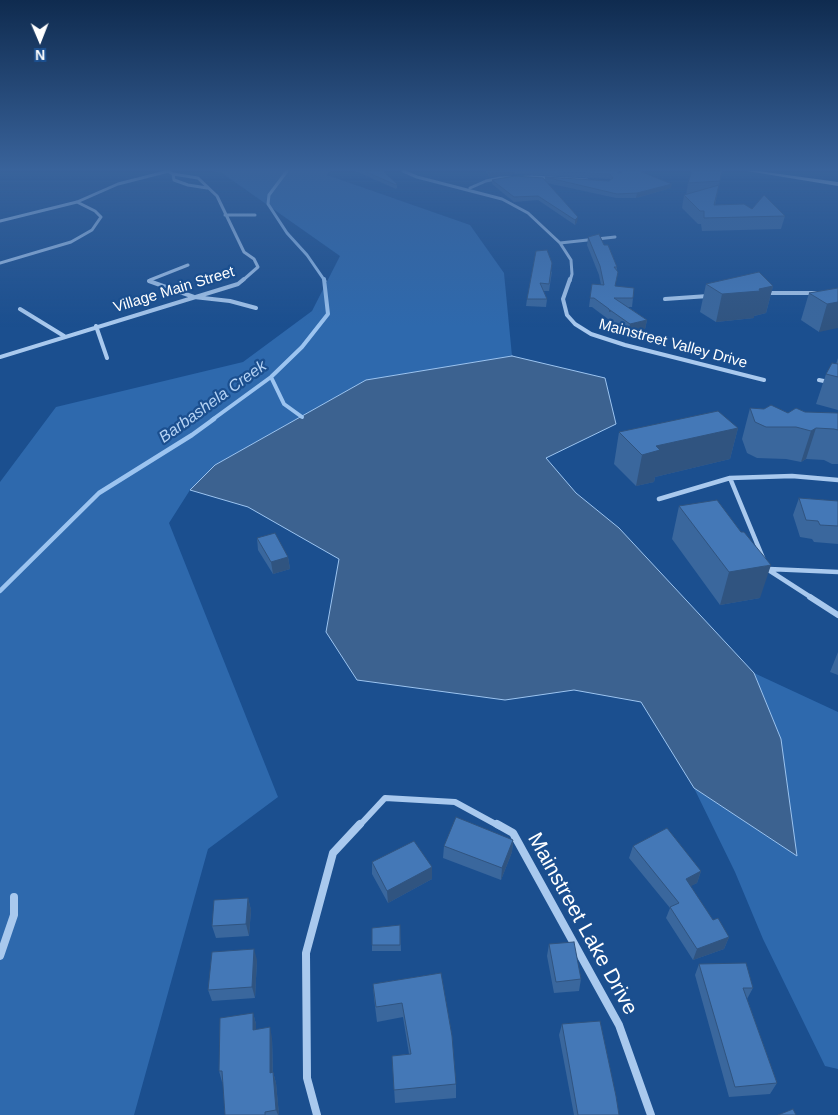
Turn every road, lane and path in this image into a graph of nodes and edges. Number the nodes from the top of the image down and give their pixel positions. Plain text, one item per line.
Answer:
1 (97, 223) edge
2 (228, 223) edge
3 (539, 223) edge
4 (615, 237) dead end
5 (560, 244) junction
6 (0, 263) edge
7 (188, 265) dead end
8 (758, 293) edge
9 (833, 294) edge
10 (711, 296) edge
11 (194, 297) junction
12 (665, 299) dead end
13 (256, 308) dead end
14 (20, 309) dead end
15 (96, 326) junction
16 (64, 336) junction
17 (0, 357) edge
18 (107, 358) dead end
19 (764, 380) dead end
20 (819, 380) dead end
21 (838, 384) edge
22 (730, 478) junction
23 (838, 480) edge
24 (659, 499) dead end
25 (768, 569) junction
26 (838, 572) edge
27 (838, 615) edge
28 (14, 897) dead end
29 (0, 956) edge
30 (317, 1115) edge
31 (651, 1115) edge

1 - 6 street
2 - 11 street, Village Main Street
3 - 5 street, Mainstreet Valley Drive
4 - 5 street
5 - 19 street, Mainstreet Valley Drive
7 - 11 street
8 - 9 street
10 - 12 street
11 - 13 street
11 - 15 street, Village Main Street
14 - 16 street
15 - 16 street, Village Main Street
15 - 18 street
16 - 17 street, Village Main Street
20 - 21 street
22 - 23 street
22 - 24 street
22 - 25 street
25 - 26 street
25 - 27 street
28 - 29 street
30 - 31 street, Mainstreet Lake Drive

